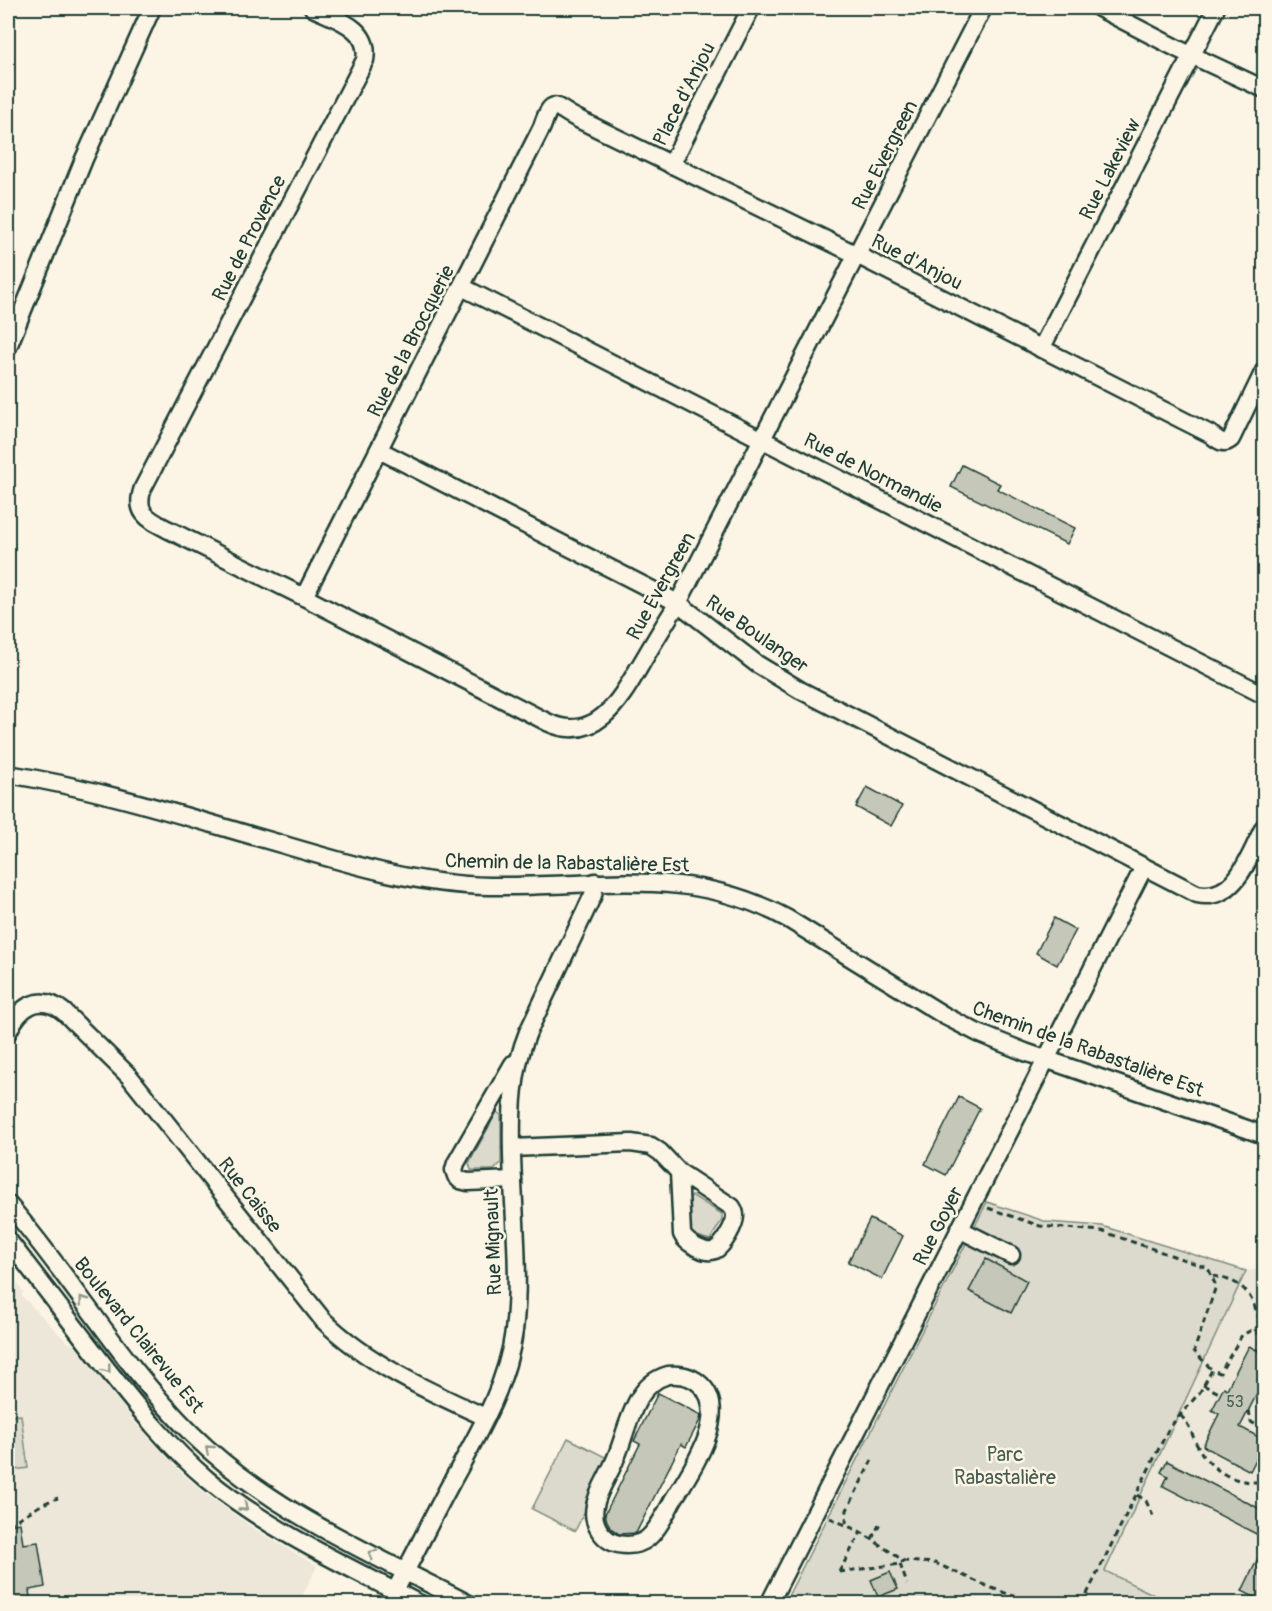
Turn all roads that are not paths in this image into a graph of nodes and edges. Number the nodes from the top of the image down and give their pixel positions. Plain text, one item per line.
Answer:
1 (152, 8) edge
2 (313, 8) edge
3 (983, 8) edge
4 (1099, 8) edge
5 (1216, 8) edge
6 (750, 10) dead end
7 (1191, 56) junction
8 (1264, 89) edge
9 (555, 106) joint
10 (671, 165) junction
11 (857, 255) junction
12 (462, 287) junction
13 (8, 346) edge
14 (1041, 349) junction
15 (1264, 371) edge
16 (763, 440) junction
17 (379, 450) junction
18 (141, 510) joint
19 (304, 597) junction
20 (678, 603) junction
21 (1264, 695) edge
22 (8, 774) edge
23 (1264, 827) edge
24 (1144, 867) junction
25 (595, 882) junction
26 (8, 1032) edge
27 (519, 1053) junction
28 (1046, 1059) junction
29 (1264, 1135) edge
30 (512, 1148) junction
31 (679, 1172) junction
32 (513, 1180) junction
33 (8, 1204) edge
34 (960, 1229) junction
35 (8, 1239) edge
36 (1011, 1255) dead end
37 (485, 1417) junction
38 (685, 1482) joint
39 (406, 1571) junction
40 (395, 1591) junction
41 (420, 1604) edge
42 (469, 1604) edge
43 (769, 1604) edge

1 - 13 street
2 - 18 street, Rue de Provence
3 - 11 street, Rue Evergreen
4 - 7 street
5 - 7 street, Rue Lakeview
6 - 10 street, Place d'Anjou
7 - 8 street
7 - 14 street, Rue Lakeview
9 - 10 street, Rue d'Anjou
9 - 12 street, Rue de la Brocquerie
10 - 11 street, Rue d'Anjou
11 - 14 street, Rue d'Anjou
11 - 16 street, Rue Evergreen
12 - 16 street, Rue de Normandie
12 - 17 street, Rue de la Brocquerie
14 - 15 street, Rue d'Anjou
16 - 20 street, Rue Evergreen
16 - 21 street, Rue de Normandie
17 - 19 street, Rue de la Brocquerie
17 - 20 street, Rue Boulanger
18 - 19 street, Rue Evergreen
19 - 20 street, Rue Evergreen
20 - 24 street, Rue Boulanger
22 - 25 street, Chemin de la Rabastalière Est
23 - 24 street, Rue Boulanger
24 - 28 street, Rue Goyer
25 - 27 street, Rue Mignault
25 - 28 street, Chemin de la Rabastalière Est
26 - 37 street, Rue Caisse
27 - 30 street, Rue Mignault
27 - 32 street
28 - 29 street, Chemin de la Rabastalière Est
28 - 34 street, Rue Goyer
30 - 31 street
30 - 32 street, Rue Mignault
31 - 31 street
32 - 37 street, Rue Mignault
39 -> 33 street, Boulevard Clairevue Est
34 - 36 street
34 - 43 street, Rue Goyer
35 -> 40 street
37 - 39 street, Rue Mignault
38 - 38 street
39 - 40 street, Rue Mignault
39 - 42 street, Boulevard Clairevue Est
40 - 41 street

